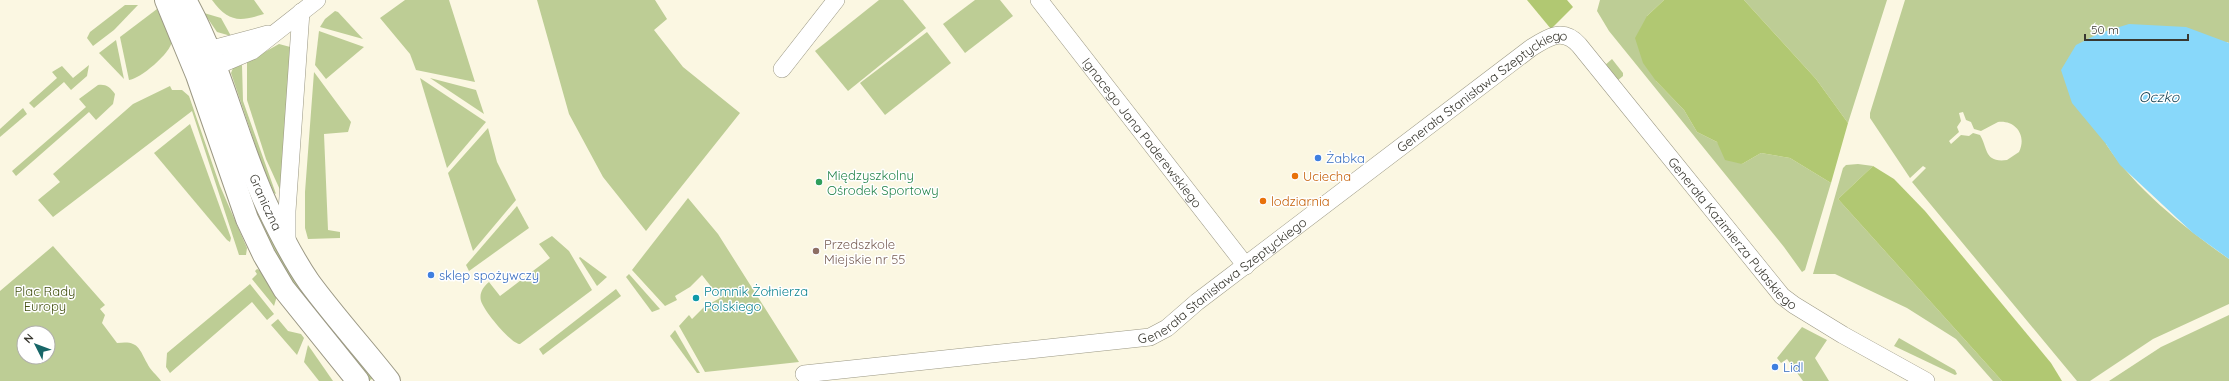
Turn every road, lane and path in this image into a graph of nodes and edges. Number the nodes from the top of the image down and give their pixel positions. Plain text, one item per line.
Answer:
1 (166, 0) edge
2 (186, 0) edge
3 (317, 0) edge
4 (836, 0) edge
5 (1039, 0) edge
6 (302, 12) junction
7 (1576, 43) joint
8 (203, 62) junction
9 (782, 69) dead end
10 (287, 247) junction
11 (1246, 266) junction
12 (804, 374) dead end
13 (358, 381) edge
14 (389, 381) edge
15 (1926, 381) edge

1 - 8 street, Graniczna
2 - 8 street, Graniczna
3 - 6 street
4 - 9 street
5 - 11 street, Ignacego Jana Paderewskiego
6 - 8 street
6 - 10 street
7 - 11 street, Generała Stanisława Szeptyckiego
7 - 15 street, Generała Kazimierza Pułaskiego
8 - 10 street, Graniczna
8 - 13 street, Graniczna
10 - 14 street, Graniczna
11 - 12 street, Generała Stanisława Szeptyckiego

